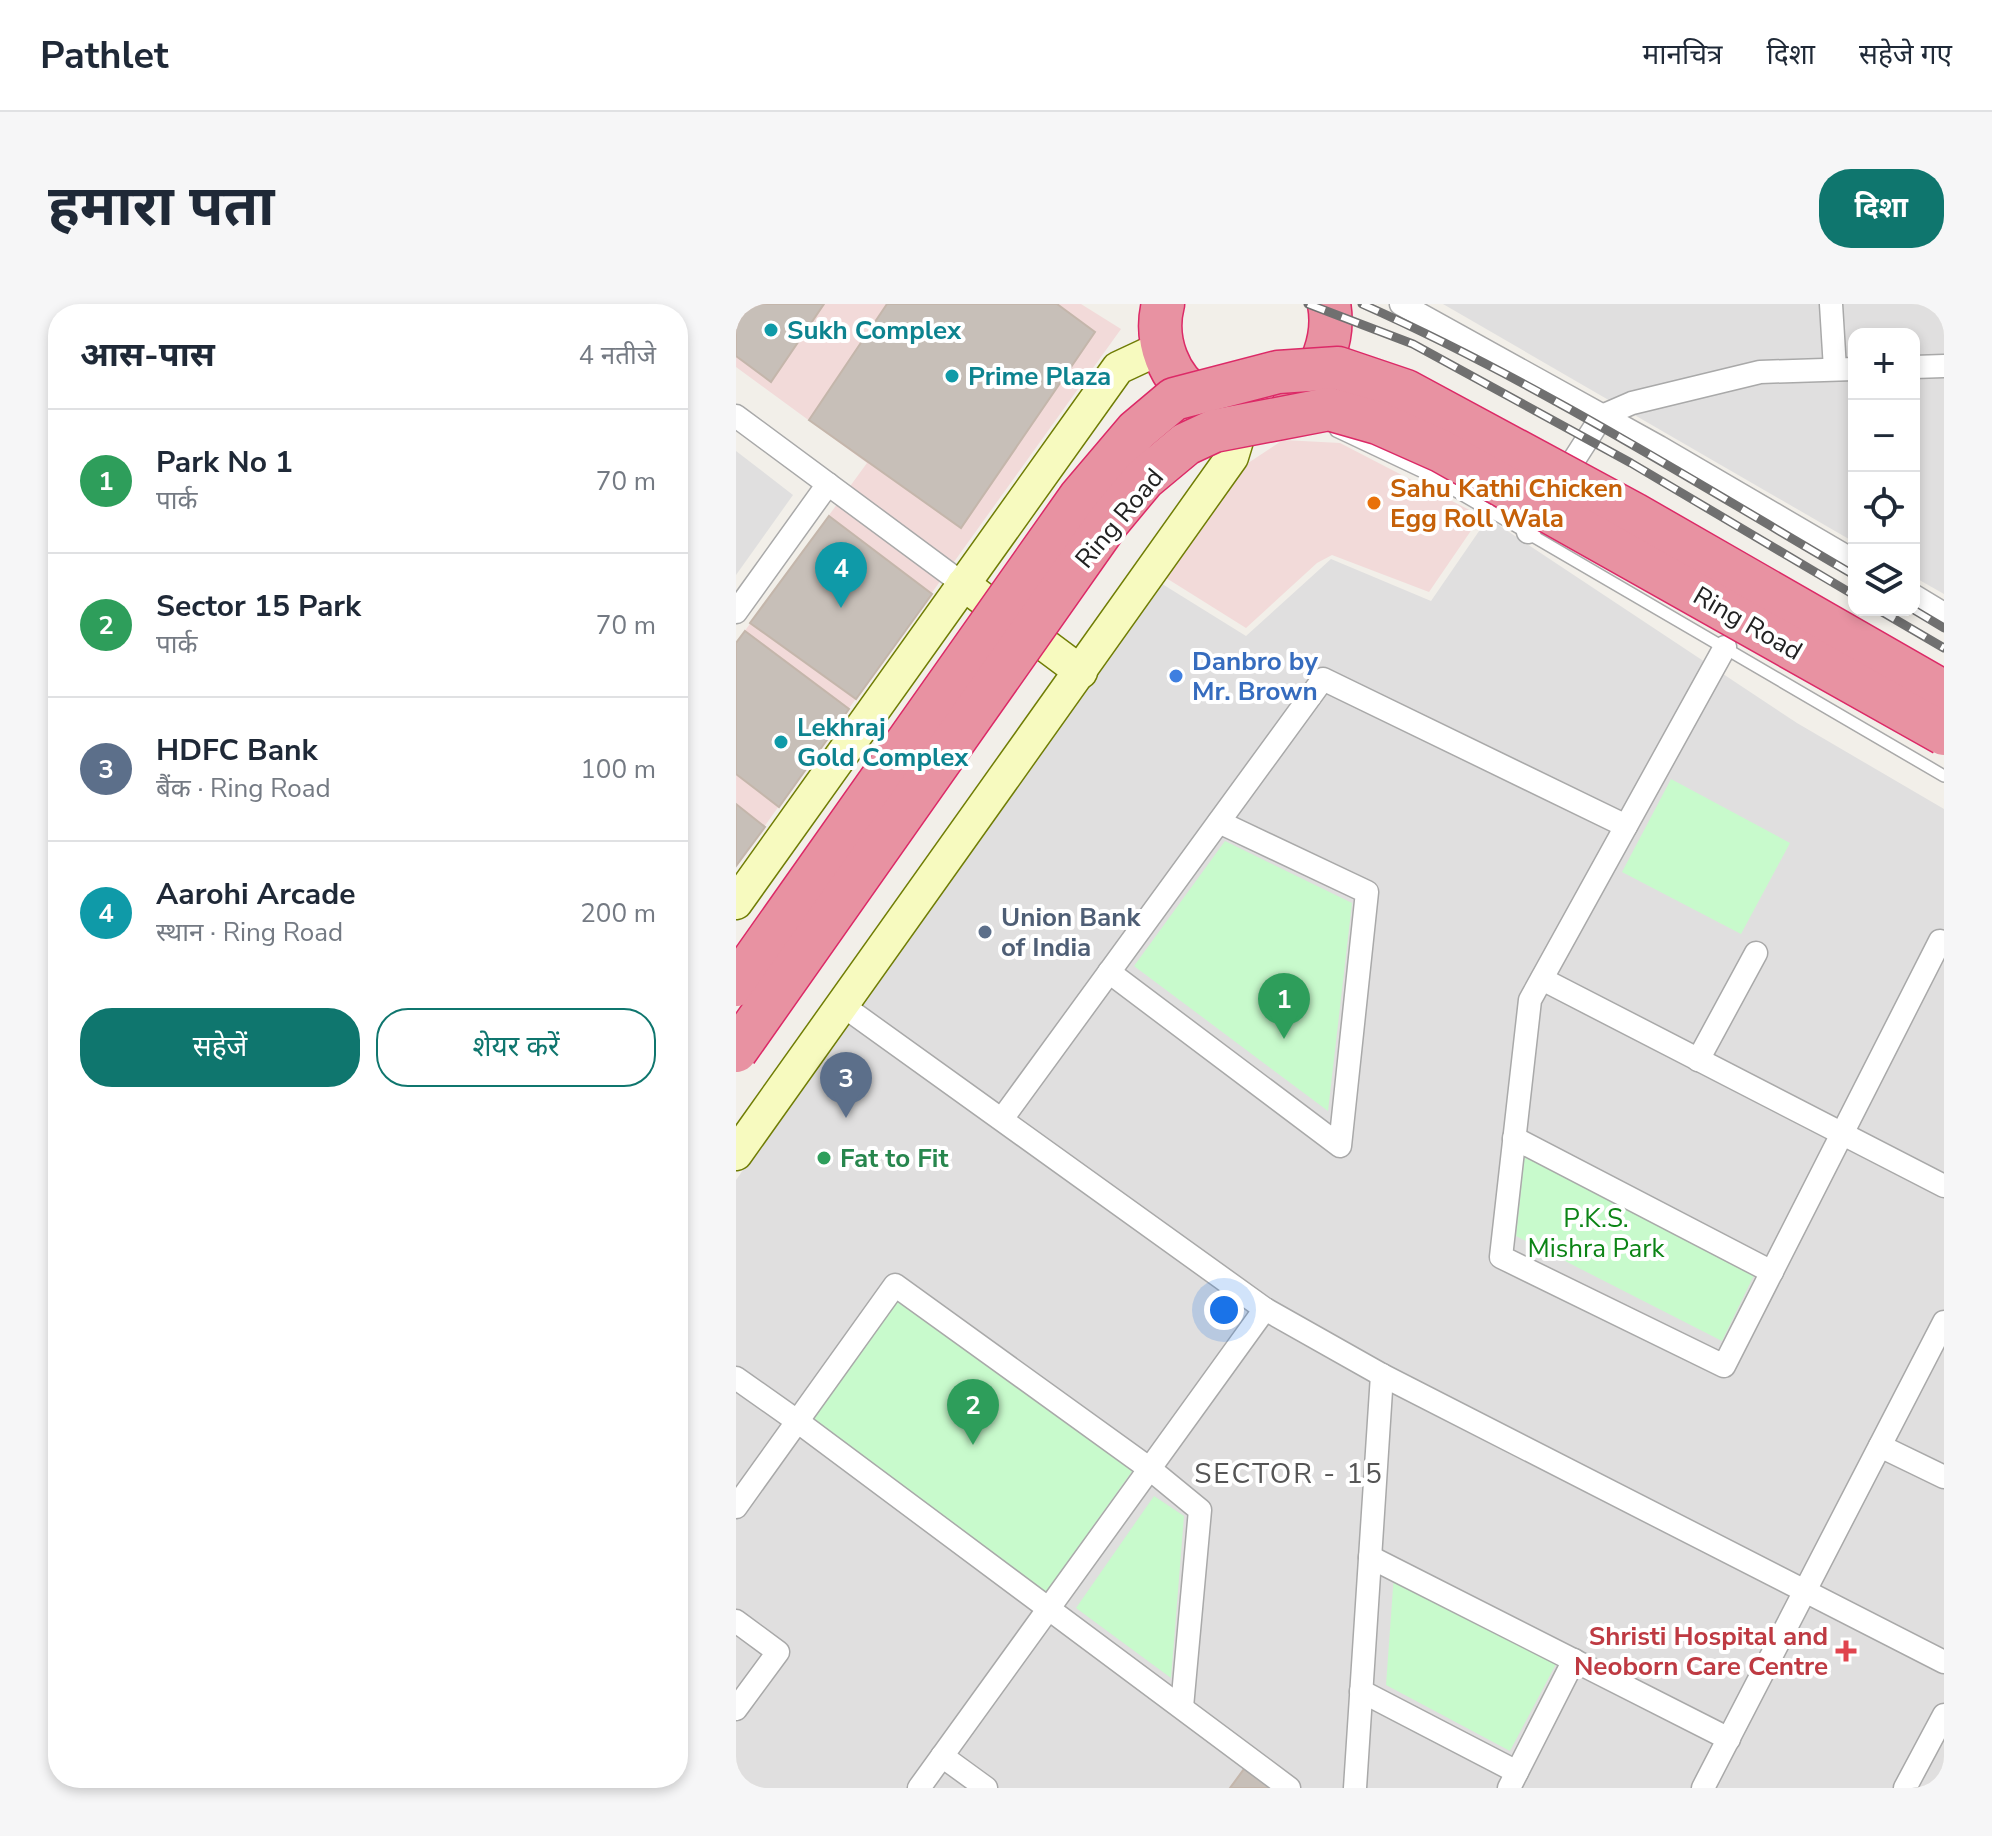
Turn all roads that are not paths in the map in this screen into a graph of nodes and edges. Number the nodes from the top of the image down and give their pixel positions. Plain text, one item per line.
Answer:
1 (1329, 304) edge
2 (1401, 304) edge
3 (1831, 304) edge
4 (1160, 315) edge
5 (1944, 366) edge
6 (1920, 367) edge
7 (1844, 369) edge
8 (1299, 393) junction
9 (1246, 411) junction
10 (736, 416) edge
11 (1602, 416) junction
12 (1326, 426) junction
13 (1232, 457) junction
14 (828, 484) junction
15 (1528, 532) junction
16 (1848, 558) edge
17 (963, 584) junction
18 (1920, 600) edge
19 (736, 612) edge
20 (1944, 614) edge
21 (1725, 647) junction
22 (1081, 672) junction
23 (1944, 692) edge
24 (1944, 734) edge
25 (1944, 776) edge
26 (1219, 822) junction
27 (1626, 826) junction
28 (736, 903) edge
29 (1940, 941) dead end
30 (1756, 953) dead end
31 (1109, 972) junction
32 (1542, 979) junction
33 (736, 985) edge
34 (842, 1005) junction
35 (736, 1051) edge
36 (1698, 1060) junction
37 (1002, 1119) junction
38 (1843, 1134) junction
39 (1514, 1138) junction
40 (736, 1154) edge
41 (1944, 1186) edge
42 (1772, 1272) junction
43 (1265, 1309) junction
44 (1944, 1322) edge
45 (1382, 1375) junction
46 (736, 1378) edge
47 (797, 1421) junction
48 (1880, 1446) junction
49 (1150, 1469) junction
50 (1944, 1477) edge
51 (736, 1507) edge
52 (1370, 1557) junction
53 (1805, 1591) junction
54 (1049, 1609) junction
55 (736, 1621) edge
56 (1574, 1660) junction
57 (1944, 1662) edge
58 (1361, 1691) junction
59 (1182, 1707) junction
60 (736, 1709) edge
61 (1944, 1715) edge
62 (1729, 1739) junction
63 (942, 1756) junction
64 (1513, 1780) edge
65 (919, 1788) edge
66 (986, 1788) edge
67 (1289, 1788) edge
68 (1355, 1788) edge
69 (1703, 1788) edge
70 (1905, 1788) edge

1 - 8 highway
2 - 11 street
3 - 7 street
4 - 9 highway
4 - 17 street
5 - 6 street
7 - 11 street
8 - 9 highway
8 - 12 lane
9 - 13 street
10 - 14 street
11 - 15 street
11 - 16 street
12 - 13 street
12 - 15 lane
13 - 22 street
14 - 17 street
14 - 19 street
15 - 21 lane
17 - 22 street
17 - 28 street
18 - 20 street
21 - 25 lane
21 - 27 street
22 - 34 street
23 - 33 highway, Ring Road, bridge
24 - 35 highway, Ring Road, bridge
26 - 27 street
26 - 31 street
26 - 31 street
27 - 32 street
29 - 38 street
30 - 36 street
31 - 37 street
32 - 36 street
32 - 39 street
34 - 37 street
34 - 40 street
36 - 38 street
37 - 43 street
38 - 41 street
38 - 42 street
39 - 42 street
39 - 42 street
43 - 45 street
43 - 49 street
44 - 48 street
45 - 52 street
45 - 53 street
46 - 47 street
47 - 49 street
47 - 51 street
47 - 54 street
48 - 50 street
48 - 53 street
49 - 54 street
49 - 59 street
52 - 56 street
52 - 58 street
53 - 57 street
53 - 62 street
54 - 59 street
54 - 63 street
55 - 60 street
56 - 62 street
56 - 64 street
58 - 64 street
58 - 68 street
59 - 67 street
61 - 70 street
62 - 69 street
63 - 65 street
63 - 66 street

